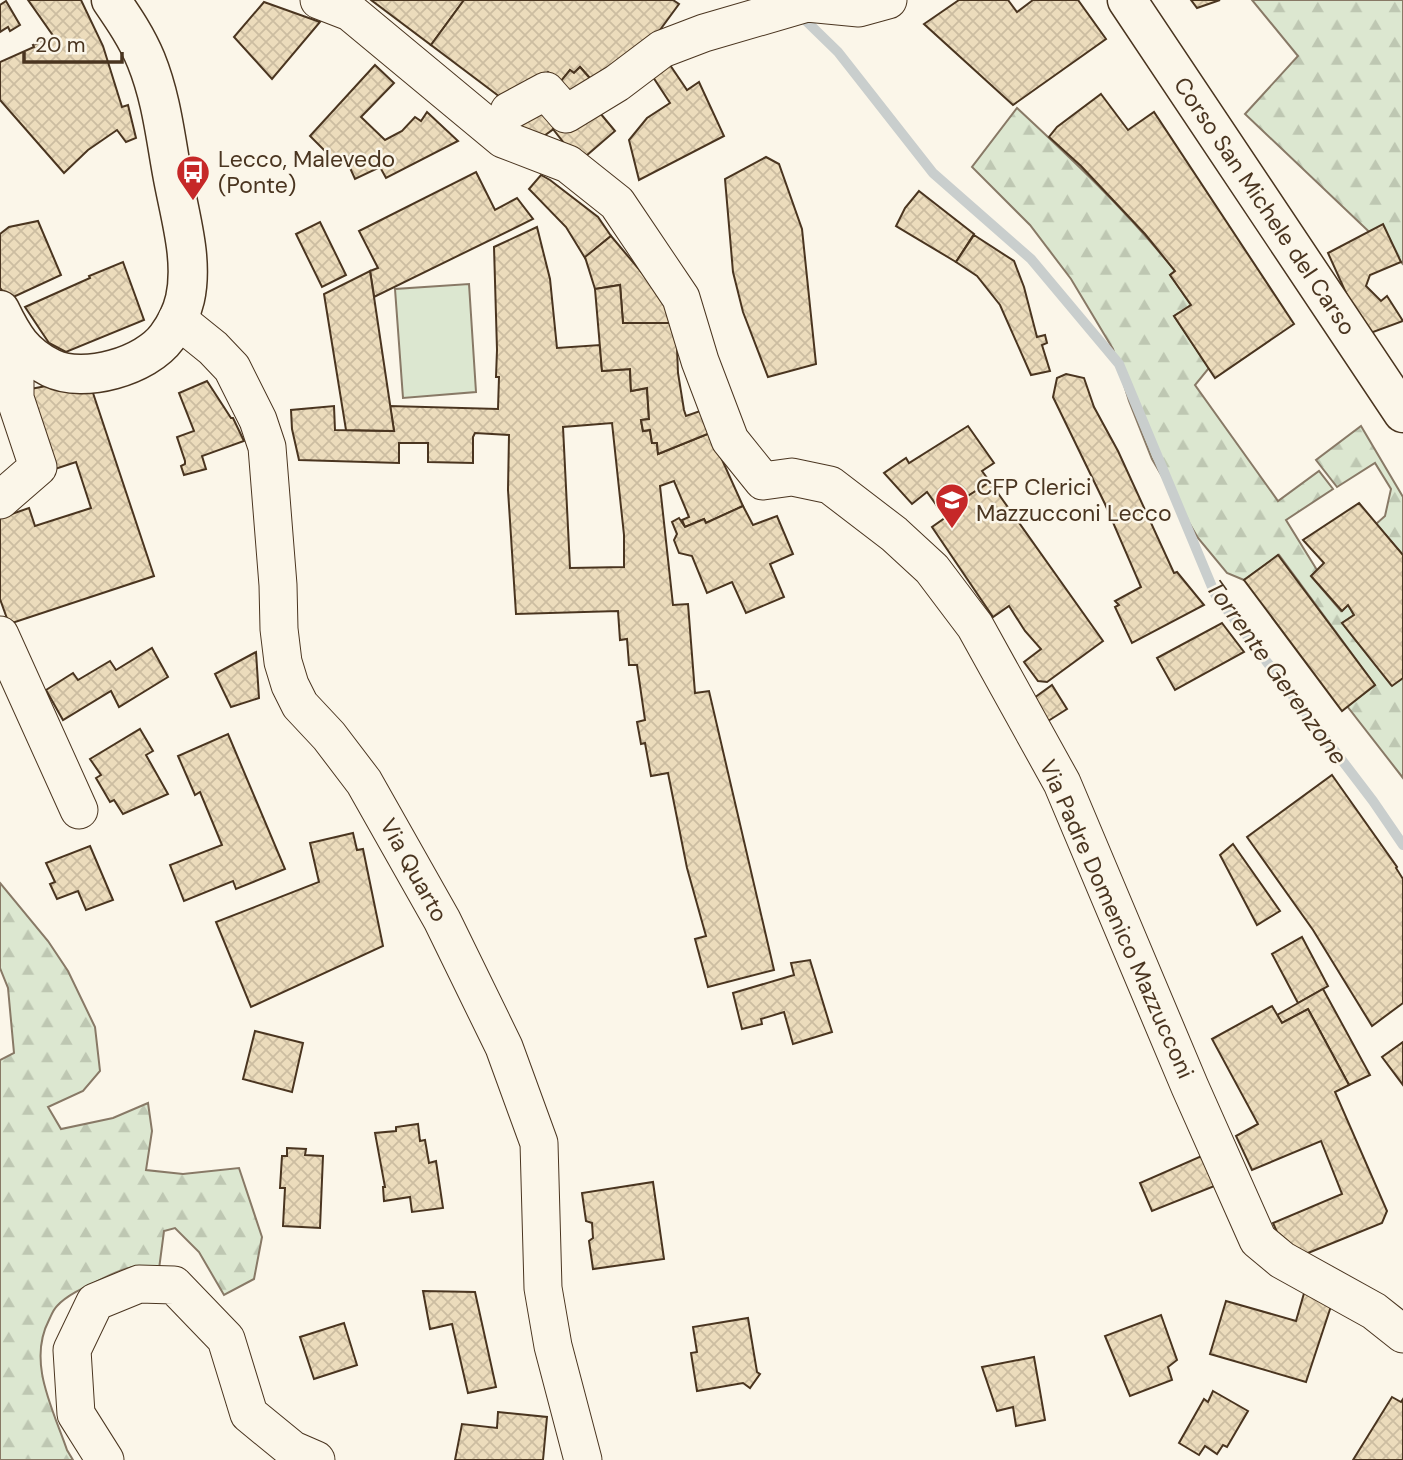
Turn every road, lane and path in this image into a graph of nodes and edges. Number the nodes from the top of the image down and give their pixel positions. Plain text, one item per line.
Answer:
1 (111, 0) edge
2 (319, 0) edge
3 (888, 0) edge
4 (1126, 0) edge
5 (509, 111) dead end
6 (177, 319) junction
7 (7, 325) edge
8 (1403, 413) edge
9 (0, 500) edge
10 (0, 635) edge
11 (79, 810) dead end
12 (1403, 1334) edge
13 (106, 1460) edge
14 (316, 1460) edge
15 (583, 1460) edge

1 - 6 main road
2 - 12 street, Via Padre Domenico Mazzucconi
3 - 5 street
4 - 8 main road, Corso San Michele del Carso
6 - 7 main road
6 - 15 street, Via Quarto
7 - 9 street
10 - 11 street
13 - 14 street

